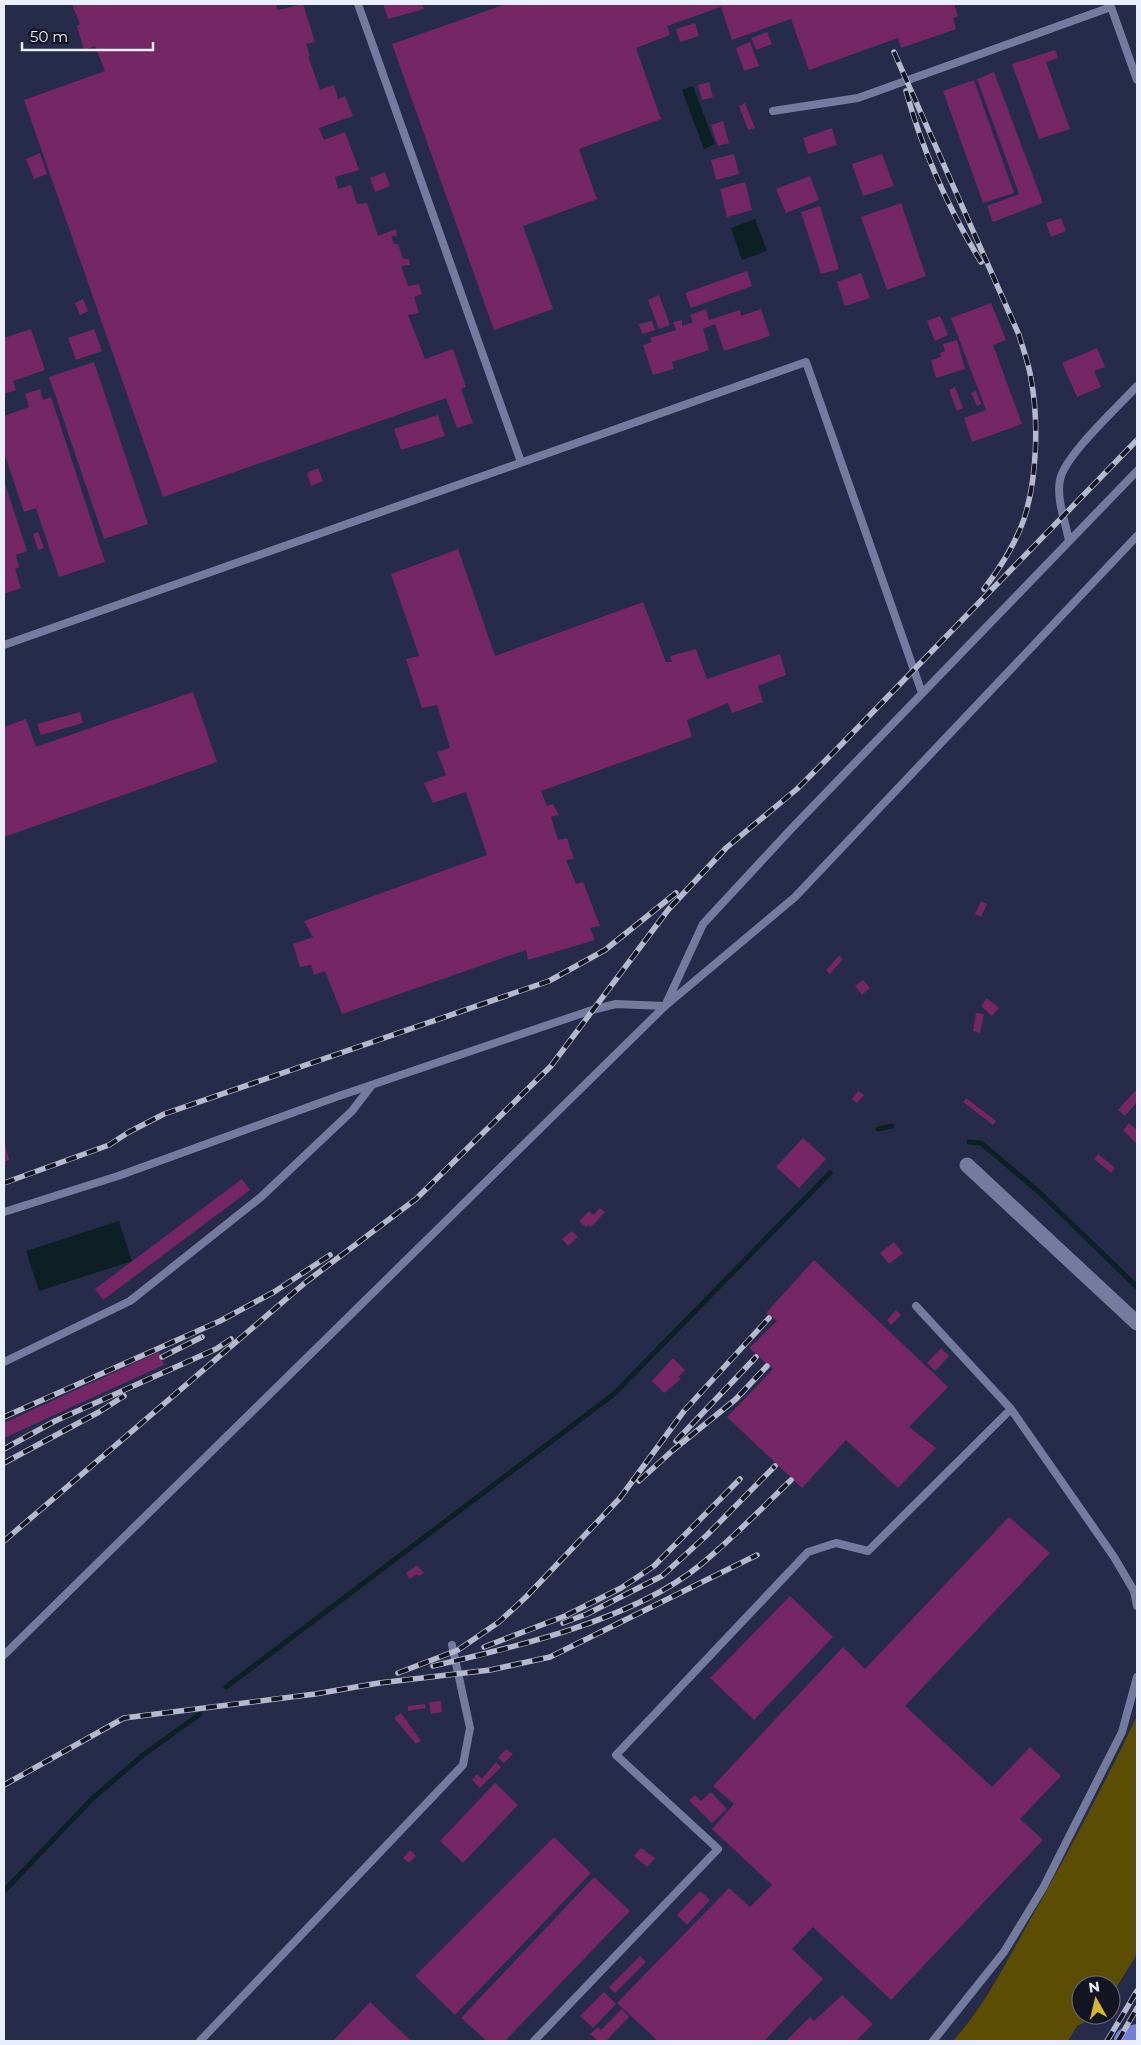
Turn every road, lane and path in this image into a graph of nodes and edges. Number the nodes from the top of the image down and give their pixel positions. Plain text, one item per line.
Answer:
1 (358, 4) edge
2 (1110, 5) edge
3 (1137, 80) edge
4 (773, 112) dead end
5 (1137, 386) edge
6 (521, 462) junction
7 (1137, 471) edge
8 (1137, 536) edge
9 (1069, 541) junction
10 (4, 644) edge
11 (922, 693) junction
12 (665, 1006) junction
13 (373, 1085) junction
14 (967, 1165) dead end
15 (4, 1212) edge
16 (916, 1306) dead end
17 (1137, 1323) edge
18 (4, 1362) edge
19 (1011, 1409) junction
20 (1137, 1606) edge
21 (452, 1646) dead end
22 (4, 1655) edge
23 (1137, 1676) edge
24 (1137, 2038) edge
25 (200, 2041) edge
26 (534, 2041) edge
27 (933, 2041) edge
28 (1128, 2041) edge

1 - 6 lane
2 - 3 lane
2 - 4 lane
5 - 9 lane
6 - 10 lane
6 - 11 lane
7 - 9 lane
8 - 12 lane
9 - 11 lane
11 - 12 lane
12 - 13 lane
12 - 22 lane
13 - 15 lane
13 - 18 lane
14 - 17 street
16 - 19 lane
19 - 20 lane
19 - 26 lane
21 - 25 lane
23 - 27 lane
24 - 28 highway

